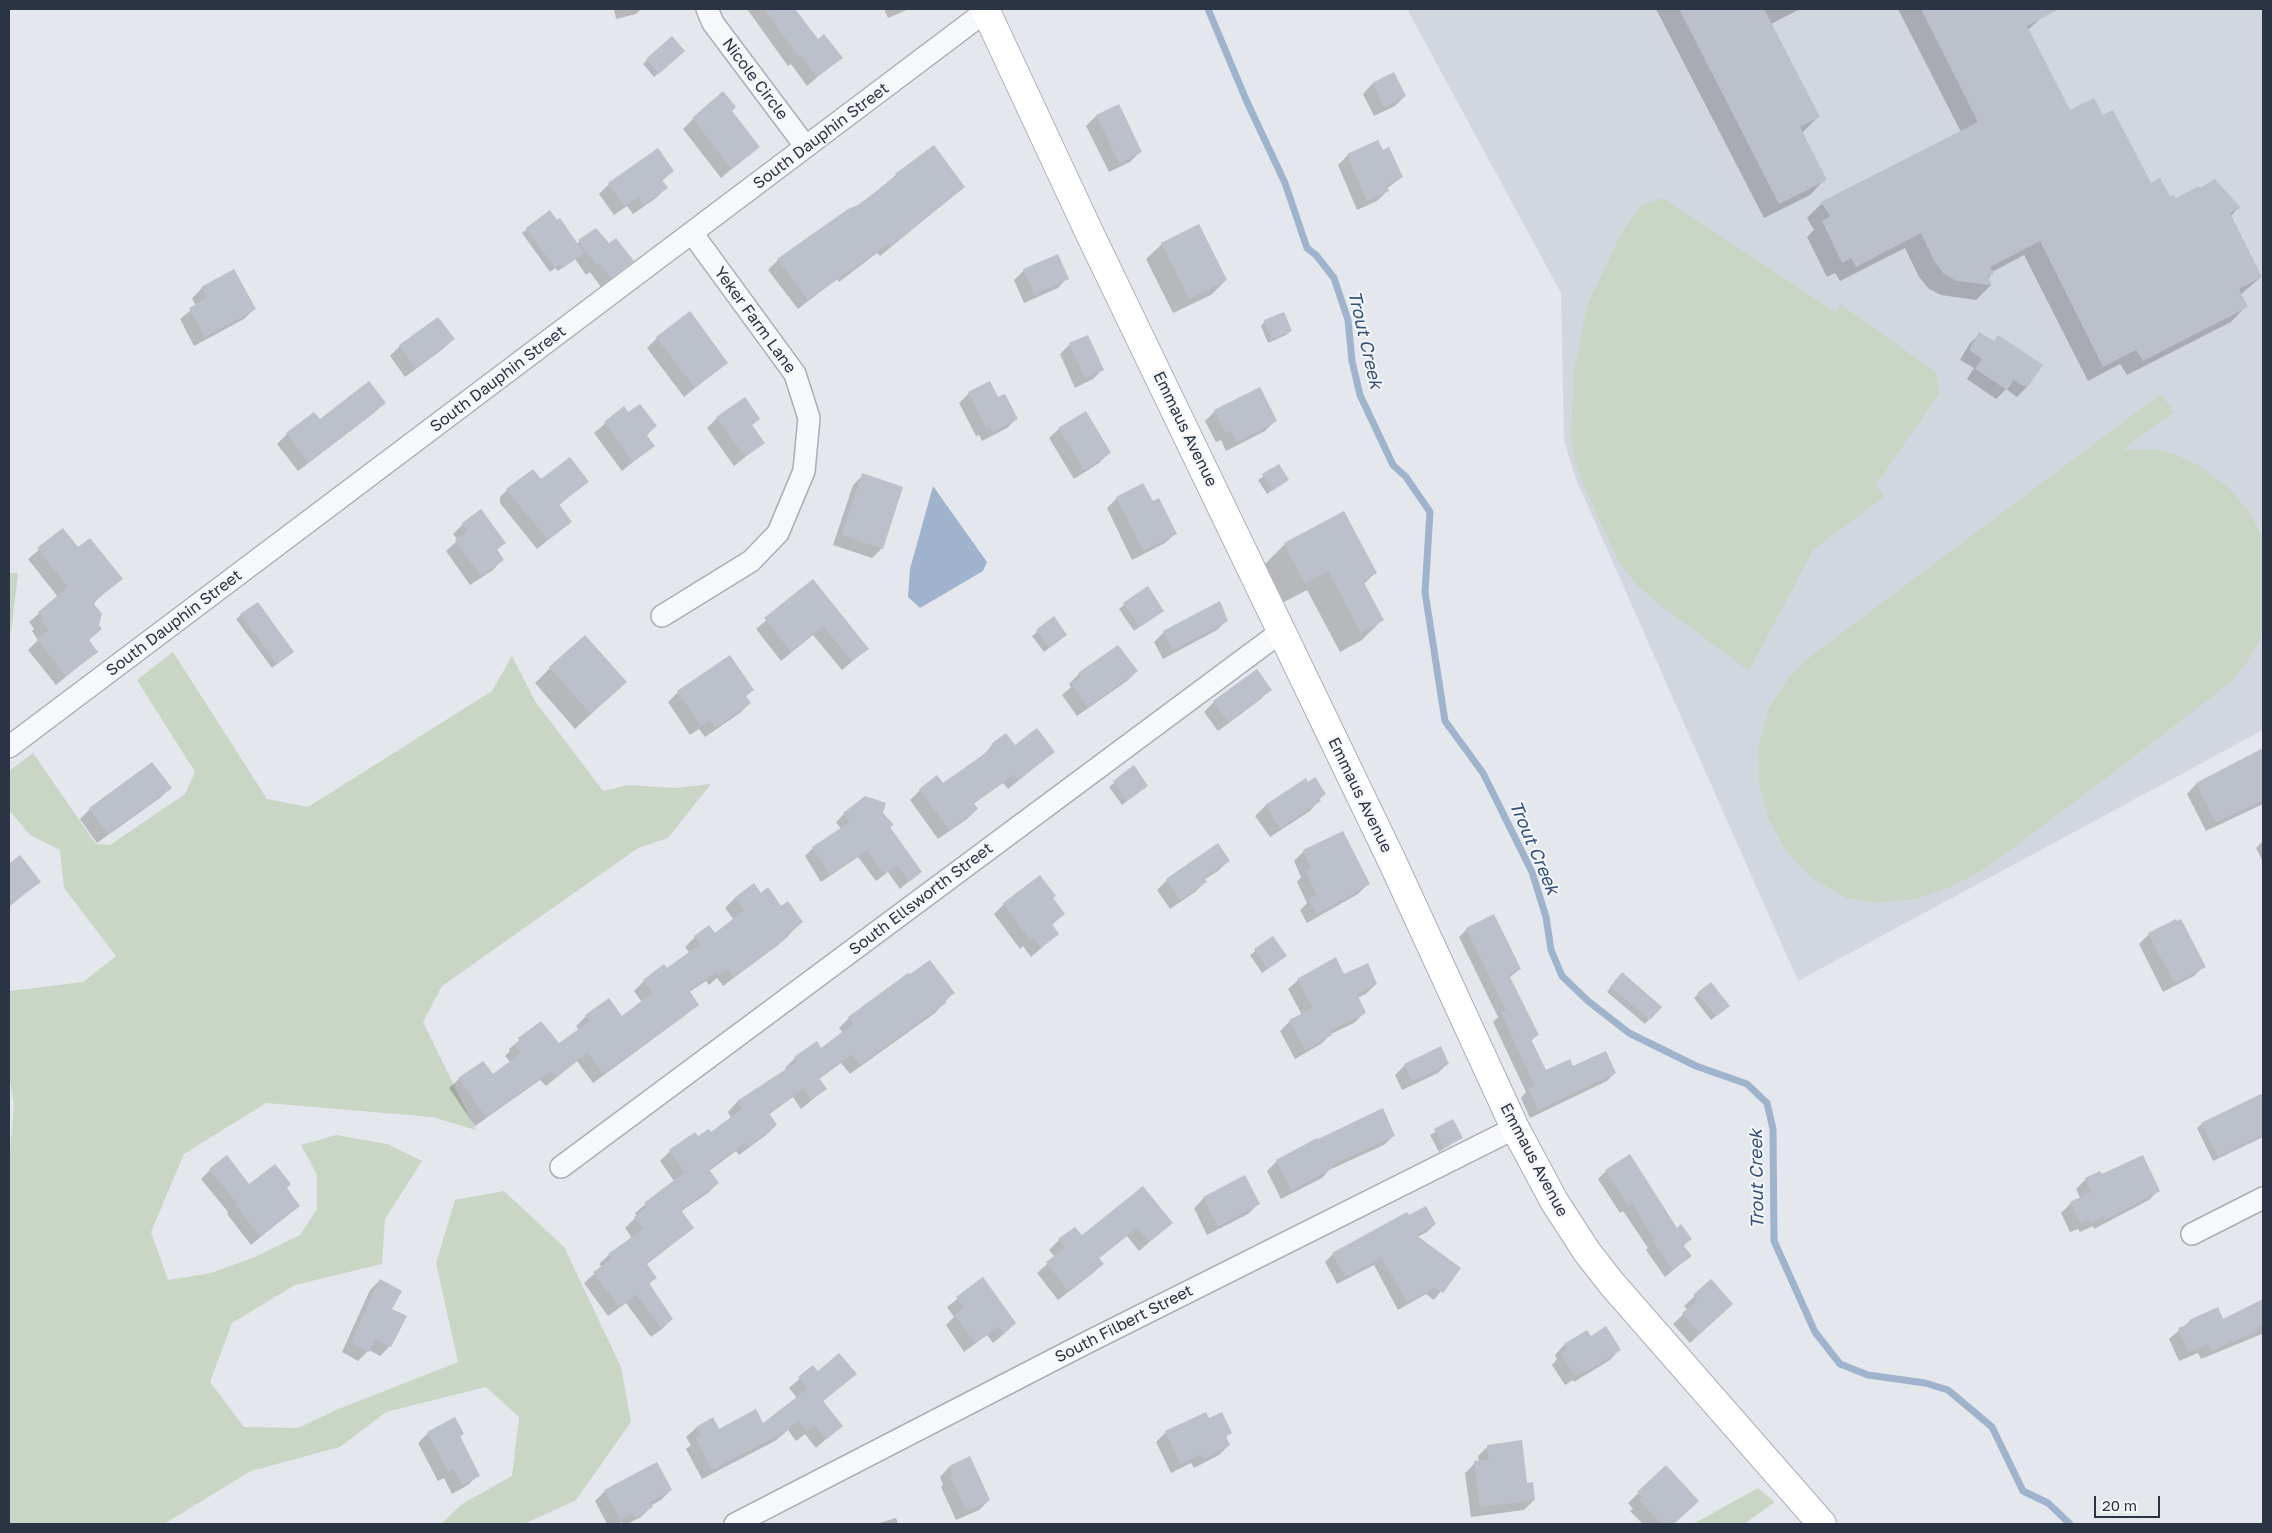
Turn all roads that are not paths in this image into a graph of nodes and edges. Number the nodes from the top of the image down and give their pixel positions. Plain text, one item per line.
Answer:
1 (707, 9) edge
2 (985, 10) edge
3 (806, 147) junction
4 (692, 234) junction
5 (662, 616) dead end
6 (1282, 631) junction
7 (9, 747) edge
8 (1515, 1128) junction
9 (561, 1167) dead end
10 (2263, 1198) edge
11 (2192, 1234) dead end
12 (735, 1524) edge
13 (1822, 1524) edge

1 - 3 street, Nicole Circle
2 - 3 street, South Dauphin Street
2 - 6 main road, Emmaus Avenue
3 - 4 street, South Dauphin Street
4 - 5 street, Yeker Farm Lane
4 - 7 street, South Dauphin Street
6 - 8 main road, Emmaus Avenue
6 - 9 street, South Ellsworth Street
8 - 12 street, South Filbert Street
8 - 13 main road, Emmaus Avenue
10 - 11 street

